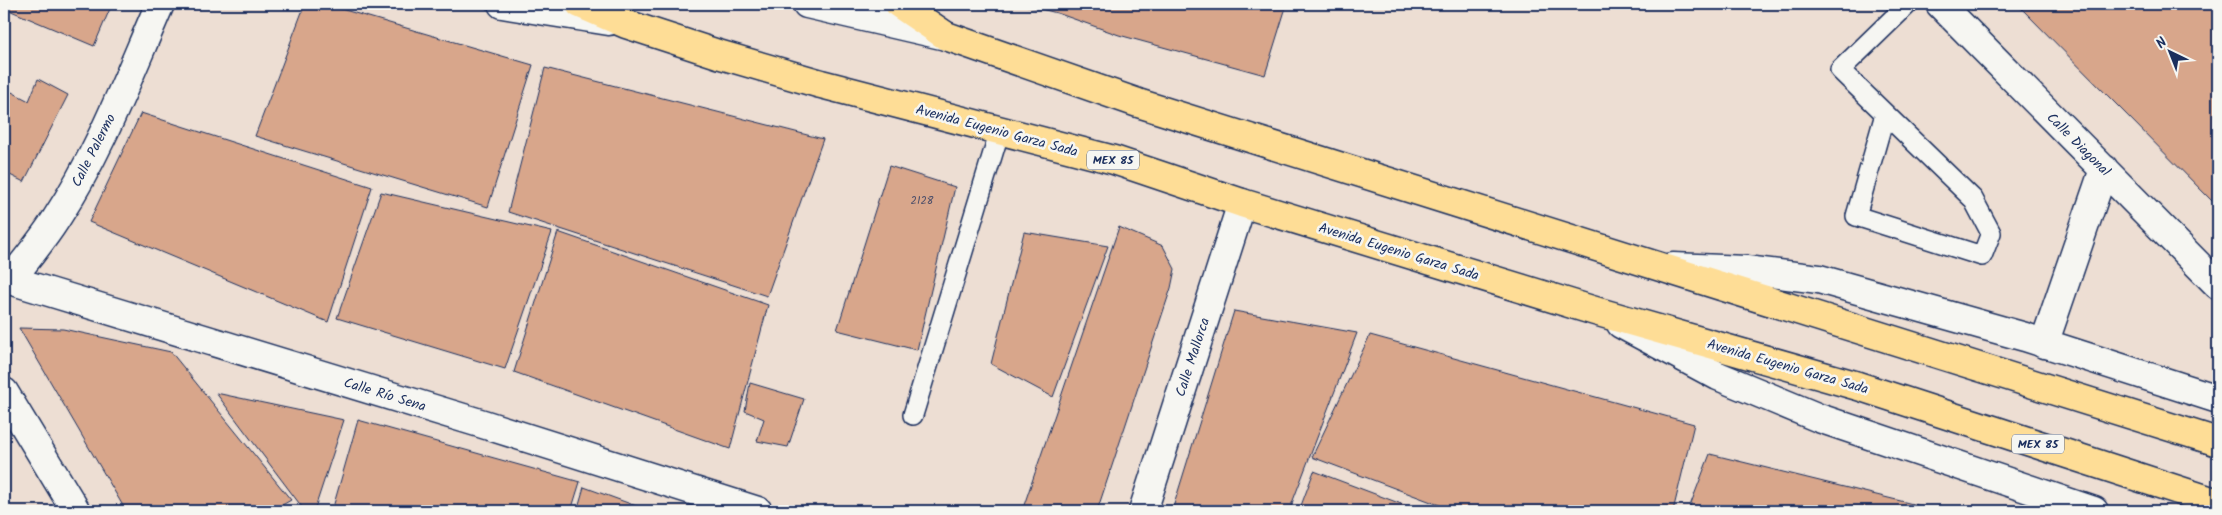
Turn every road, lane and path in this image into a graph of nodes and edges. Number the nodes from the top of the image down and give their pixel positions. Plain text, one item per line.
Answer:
1 (160, 4) edge
2 (502, 4) edge
3 (580, 4) edge
4 (807, 4) edge
5 (899, 4) edge
6 (1908, 4) edge
7 (1940, 4) edge
8 (626, 24) junction
9 (946, 36) junction
10 (1886, 114) junction
11 (1000, 130) junction
12 (2104, 169) junction
13 (1242, 203) junction
14 (1655, 267) junction
15 (7, 281) edge
16 (2217, 281) edge
17 (1595, 311) junction
18 (2044, 344) junction
19 (4, 392) edge
20 (2218, 399) edge
21 (913, 415) dead end
22 (2218, 442) edge
23 (2031, 501) edge
24 (2218, 503) edge
25 (2084, 509) edge
26 (76, 511) edge
27 (758, 511) edge
28 (1143, 511) edge

1 - 15 street, Calle Palermo
2 - 8 street
3 - 8 highway, Avenida Eugenio Garza Sada / MEX 85
4 - 9 street
5 - 9 highway
6 - 10 lane
7 - 12 street, Calle Diagonal
8 - 11 highway, Avenida Eugenio Garza Sada / MEX 85
9 - 14 highway
10 - 10 lane
11 - 13 highway, Avenida Eugenio Garza Sada / MEX 85
11 - 21 lane
12 - 16 street, Calle Diagonal
12 - 18 street
13 - 17 highway, Avenida Eugenio Garza Sada / MEX 85
13 - 28 street, Calle Mallorca
14 - 18 street
14 - 22 highway
15 - 27 street, Calle Río Sena
17 - 23 street
17 - 24 highway, Avenida Eugenio Garza Sada / MEX 85
18 - 20 street
19 - 26 street
23 - 25 street

